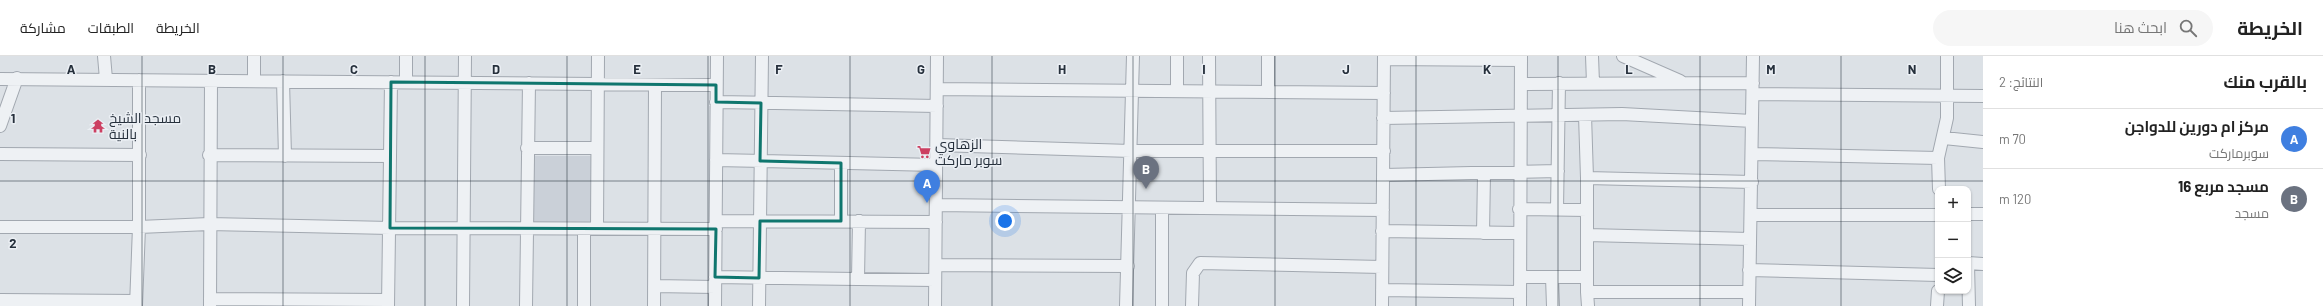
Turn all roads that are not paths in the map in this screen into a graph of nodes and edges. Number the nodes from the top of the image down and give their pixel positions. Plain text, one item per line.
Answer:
1 (104, 56) edge
2 (254, 56) edge
3 (406, 56) edge
4 (465, 56) edge
5 (598, 56) edge
6 (717, 56) edge
7 (762, 56) edge
8 (937, 56) edge
9 (1133, 56) edge
10 (1177, 56) edge
11 (1209, 56) edge
12 (1268, 56) edge
13 (1592, 56) edge
14 (1623, 56) edge
15 (1753, 56) edge
16 (1947, 56) edge
17 (1384, 58) edge
18 (1521, 58) edge
19 (0, 78) edge
20 (17, 78) junction
21 (106, 79) junction
22 (139, 80) junction
23 (211, 80) junction
24 (254, 81) junction
25 (283, 81) junction
26 (390, 82) junction
27 (406, 82) junction
28 (465, 83) junction
29 (1559, 83) junction
30 (1593, 83) junction
31 (1683, 83) junction
32 (529, 84) junction
33 (598, 84) junction
34 (1521, 84) junction
35 (655, 85) junction
36 (716, 85) junction
37 (937, 89) junction
38 (1753, 89) junction
39 (1132, 91) junction
40 (1177, 91) junction
41 (1208, 92) junction
42 (1268, 92) junction
43 (1384, 93) junction
44 (1947, 94) junction
45 (1983, 96) edge
46 (716, 102) junction
47 (761, 103) junction
48 (937, 106) junction
49 (1585, 115) junction
50 (1521, 116) junction
51 (1559, 116) junction
52 (1383, 118) junction
53 (1752, 121) junction
54 (0, 126) edge
55 (1944, 138) junction
56 (1983, 142) edge
57 (937, 145) junction
58 (527, 148) junction
59 (597, 148) junction
60 (1131, 151) junction
61 (1208, 151) junction
62 (1384, 151) junction
63 (0, 154) edge
64 (1752, 154) junction
65 (140, 155) junction
66 (209, 155) junction
67 (285, 156) junction
68 (390, 156) junction
69 (1938, 158) junction
70 (716, 160) junction
71 (760, 161) junction
72 (841, 163) junction
73 (936, 165) junction
74 (1558, 171) junction
75 (1520, 172) junction
76 (1484, 174) junction
77 (1384, 175) junction
78 (1587, 178) junction
79 (1752, 182) junction
80 (1939, 186) edge
81 (936, 205) junction
82 (1130, 208) junction
83 (1162, 208) junction
84 (1210, 208) junction
85 (1519, 209) junction
86 (1557, 209) junction
87 (1383, 210) junction
88 (1587, 210) junction
89 (1971, 214) edge
90 (1983, 214) edge
91 (1751, 215) junction
92 (1935, 215) edge
93 (760, 221) junction
94 (841, 221) junction
95 (859, 221) junction
96 (936, 222) junction
97 (209, 224) junction
98 (716, 225) junction
99 (0, 227) edge
100 (139, 227) junction
101 (464, 227) junction
102 (390, 228) junction
103 (526, 228) junction
104 (598, 228) junction
105 (584, 229) junction
106 (653, 229) junction
107 (1382, 231) junction
108 (1483, 233) junction
109 (1519, 233) junction
110 (1586, 236) junction
111 (1750, 239) junction
112 (1971, 264) edge
113 (1983, 264) edge
114 (936, 265) junction
115 (1128, 266) junction
116 (1382, 267) junction
117 (1749, 270) junction
118 (1935, 275) edge
119 (1520, 277) junction
120 (1552, 277) junction
121 (1587, 277) junction
122 (759, 278) junction
123 (858, 279) junction
124 (936, 280) junction
125 (715, 282) junction
126 (654, 286) junction
127 (1382, 290) junction
128 (1520, 292) junction
129 (1587, 292) junction
130 (1748, 292) junction
131 (1938, 294) edge
132 (1969, 294) edge
133 (0, 300) edge
134 (210, 302) edge
135 (282, 302) edge
136 (38, 303) edge
137 (388, 303) edge
138 (136, 304) edge
139 (463, 306) edge
140 (526, 306) edge
141 (584, 306) edge
142 (654, 306) edge
143 (715, 306) edge
144 (759, 306) edge
145 (935, 306) edge
146 (1126, 306) edge
147 (1162, 306) edge
148 (1192, 306) edge
149 (1382, 306) edge
150 (1520, 306) edge
151 (1553, 306) edge
152 (1588, 306) edge
153 (1749, 306) edge
154 (1937, 306) edge
155 (1969, 306) edge

1 - 21 street
2 - 24 street
3 - 27 street
4 - 28 street
5 - 33 street
6 - 36 street
7 - 47 street
8 - 37 street
9 - 39 street
10 - 40 street
11 - 41 street
12 - 42 street
13 - 30 street
14 - 31 street
15 - 38 street
16 - 44 street
17 - 18 street
17 - 43 street
18 - 34 street
19 - 20 street
20 - 21 street
20 - 54 street
21 - 22 street
22 - 23 street
22 - 65 street
23 - 24 street
23 - 66 street
24 - 25 street
25 - 26 street
25 - 67 street
26 - 27 street
26 - 68 street
27 - 28 street
28 - 32 street
28 - 101 street
29 - 30 street
29 - 34 street
29 - 51 street
30 - 31 street
31 - 38 street
32 - 33 street
32 - 58 street
33 - 35 street
33 - 59 street
34 - 50 street
35 - 36 street
35 - 106 street
36 - 46 street
37 - 39 street
37 - 48 street
38 - 44 street
38 - 53 street
39 - 40 street
39 - 60 street
40 - 41 street
41 - 42 street
41 - 61 street
42 - 43 street
43 - 52 street
44 - 45 street
44 - 55 street
46 - 47 street
46 - 70 street
47 - 48 street
47 - 71 street
48 - 57 street
49 - 51 street
49 - 53 street
49 - 78 street
50 - 51 street
50 - 52 street
50 - 75 street
51 - 74 street
52 - 62 street
53 - 64 street
55 - 56 street
55 - 69 street
57 - 60 street
57 - 73 street
58 - 59 street
58 - 103 street
59 - 104 street
60 - 61 street
60 - 82 street
61 - 62 street
61 - 84 street
62 - 77 street
63 - 65 street
64 - 69 street
64 - 79 street
65 - 100 street
66 - 67 street
66 - 97 street
67 - 68 street
68 - 102 street
69 - 80 street
70 - 71 street
70 - 98 street
71 - 72 street
71 - 93 street
72 - 73 street
72 - 94 street
73 - 81 street
74 - 75 street
74 - 86 street
75 - 76 street
75 - 85 street
76 - 77 street
76 - 108 street
77 - 87 street
78 - 79 street
78 - 88 street
79 - 91 street
81 - 82 street
81 - 96 street
82 - 83 street
82 - 115 street
83 - 84 street
83 - 147 street
84 - 87 street
85 - 86 street
85 - 109 street
86 - 88 street
87 - 107 street
88 - 110 street
89 - 90 street
91 - 92 street
91 - 111 street
93 - 94 street
93 - 98 street
93 - 122 street
94 - 95 street
95 - 96 street
95 - 123 street
96 - 114 street
97 - 100 street
97 - 102 street
97 - 134 street
98 - 106 street
98 - 125 street
99 - 100 street
100 - 138 street
101 - 102 street
101 - 103 street
101 - 139 street
102 - 137 street
103 - 105 street
103 - 140 street
104 - 105 street
104 - 106 street
105 - 141 street
106 - 126 street
107 - 108 street
107 - 116 street
108 - 109 street
109 - 119 street
110 - 111 street
110 - 121 street
111 - 117 street
112 - 113 street
114 - 115 street
114 - 124 street
115 - 146 street
116 - 127 street
116 - 148 street
117 - 118 street
117 - 130 street
119 - 120 street
119 - 128 street
120 - 121 street
120 - 151 street
121 - 129 street
122 - 123 street
122 - 125 street
122 - 144 street
123 - 124 street
124 - 145 street
125 - 126 street
125 - 143 street
126 - 142 street
127 - 128 street
127 - 149 street
128 - 150 street
129 - 130 street
129 - 152 street
130 - 153 street
131 - 154 street
132 - 155 street
133 - 136 street
134 - 135 street
135 - 137 street
136 - 138 street

